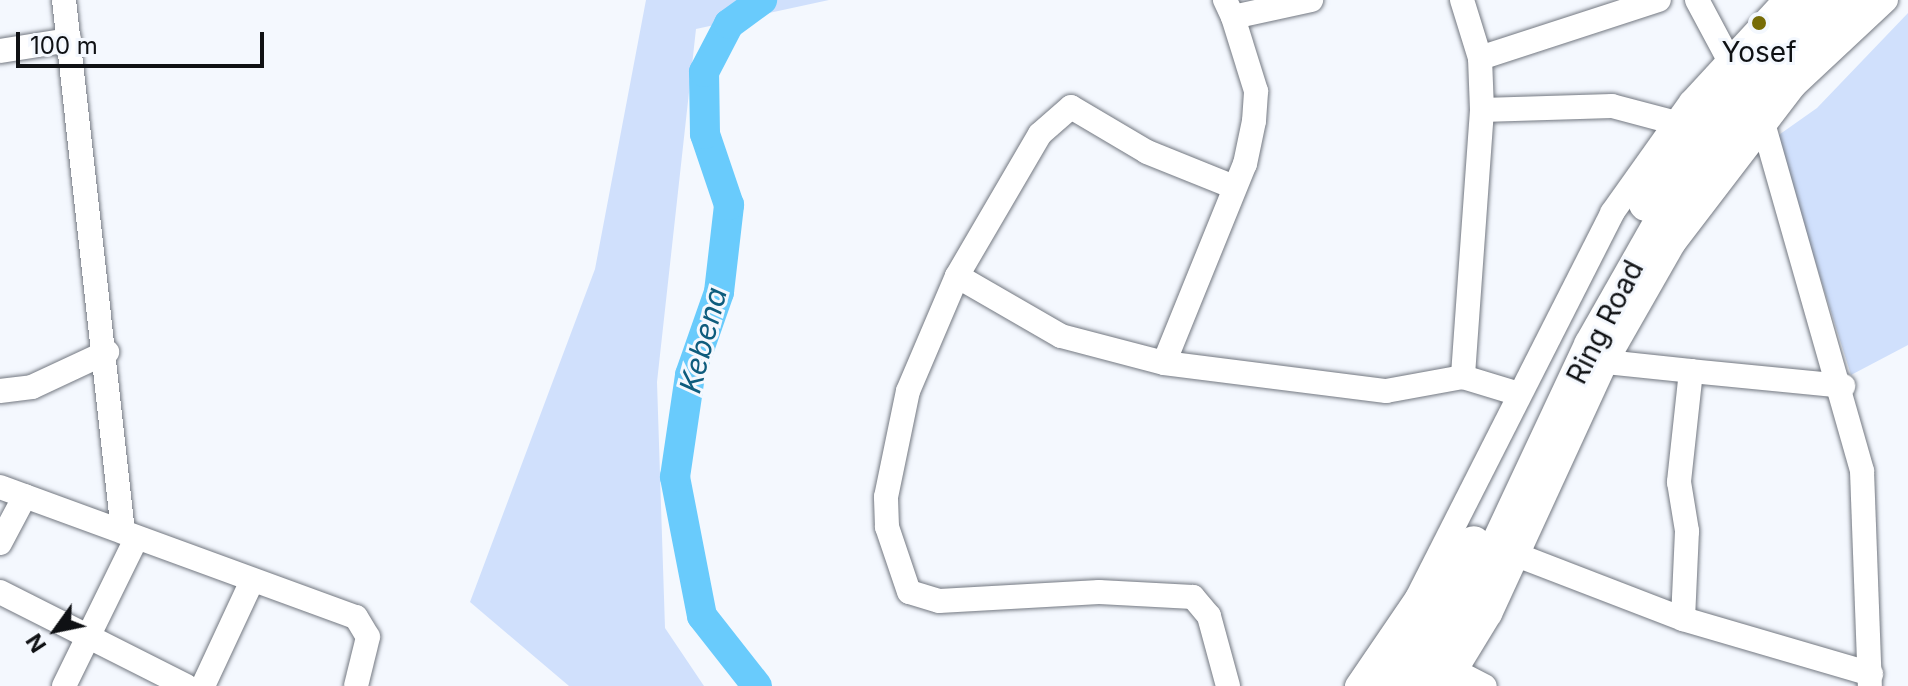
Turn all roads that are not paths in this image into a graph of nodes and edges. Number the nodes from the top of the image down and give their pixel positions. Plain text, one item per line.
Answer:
1 (64, 0) edge
2 (1311, 0) edge
3 (1462, 0) edge
4 (1659, 0) edge
5 (1697, 0) edge
6 (1785, 0) edge
7 (1818, 0) edge
8 (1854, 0) edge
9 (1886, 0) edge
10 (1229, 8) edge
11 (69, 40) junction
12 (0, 51) edge
13 (1480, 58) junction
14 (1728, 58) junction
15 (1482, 110) junction
16 (1676, 123) junction
17 (1763, 123) junction
18 (1234, 187) junction
19 (957, 276) junction
20 (107, 352) junction
21 (1606, 362) junction
22 (1164, 363) junction
23 (1691, 371) junction
24 (1463, 377) junction
25 (1843, 386) junction
26 (0, 391) edge
27 (1516, 393) junction
28 (0, 487) edge
29 (25, 496) junction
30 (129, 535) junction
31 (0, 543) edge
32 (1517, 555) junction
33 (252, 581) junction
34 (0, 592) edge
35 (1683, 619) junction
36 (90, 637) junction
37 (1452, 679) edge
38 (1871, 680) edge
39 (64, 686) edge
40 (186, 686) edge
41 (203, 686) edge
42 (356, 686) edge
43 (1228, 686) edge
44 (1357, 686) edge
45 (1387, 686) edge
46 (1418, 686) edge
47 (1485, 686) edge

1 - 11 street
2 - 10 street
3 - 13 street
4 - 13 street
5 - 14 street
6 - 14 street
7 - 45 highway, Ring Road
8 - 46 highway, Ring Road
9 - 17 street
10 - 18 street
11 - 12 street
11 - 20 street
13 - 15 street
14 - 16 street
15 - 16 street
15 - 24 street
16 - 27 street
17 - 21 street
17 - 25 street
18 - 19 street
18 - 22 street
19 - 22 street
19 - 43 street
20 - 26 street
20 - 30 street
21 - 23 street
21 - 32 street
22 - 24 street
23 - 25 street
23 - 35 street
24 - 27 street
25 - 38 street
27 - 44 street
28 - 29 street
29 - 30 street
29 - 31 street
30 - 33 street
30 - 36 street
32 - 35 street
32 - 37 street
33 - 41 street
33 - 42 street
34 - 36 street
35 - 38 street
36 - 39 street
36 - 40 street
37 - 47 street

